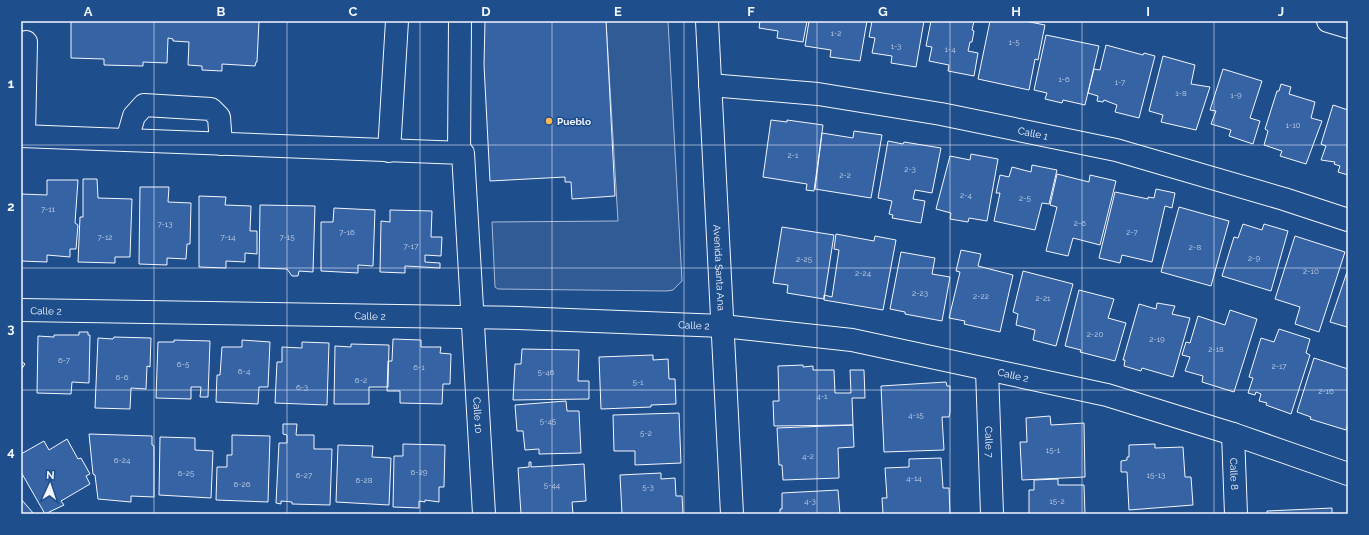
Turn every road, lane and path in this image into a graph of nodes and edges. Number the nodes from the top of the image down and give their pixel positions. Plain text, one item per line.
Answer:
1 (398, 21) edge
2 (460, 21) edge
3 (707, 21) edge
4 (1328, 21) edge
5 (1348, 27) edge
6 (26, 42) dead end
7 (710, 85) junction
8 (23, 136) edge
9 (127, 140) junction
10 (221, 144) junction
11 (388, 150) junction
12 (459, 153) junction
13 (1348, 220) edge
14 (21, 310) edge
15 (473, 317) junction
16 (723, 326) junction
17 (987, 370) junction
18 (1233, 434) junction
19 (1348, 474) edge
20 (484, 514) edge
21 (732, 514) edge
22 (992, 514) edge
23 (1236, 514) edge

1 - 11 main road
2 - 12 main road
3 - 7 main road, Avenida Santa Ana
4 - 5 main road
6 - 8 main road
7 - 13 main road, Calle 1
7 - 16 main road, Avenida Santa Ana
8 - 9 main road
9 - 10 main road
9 - 10 main road
10 - 11 main road
11 - 12 main road
12 - 15 main road, Calle 10
14 - 15 main road, Calle 2
15 - 16 main road, Calle 2
15 - 20 main road, Calle 10
16 - 17 main road, Calle 2
16 - 21 main road, Avenida Santa Ana
17 - 18 main road, Calle 2
17 - 22 main road, Calle 7
18 - 19 main road, Calle 2
18 - 23 main road, Calle 8

